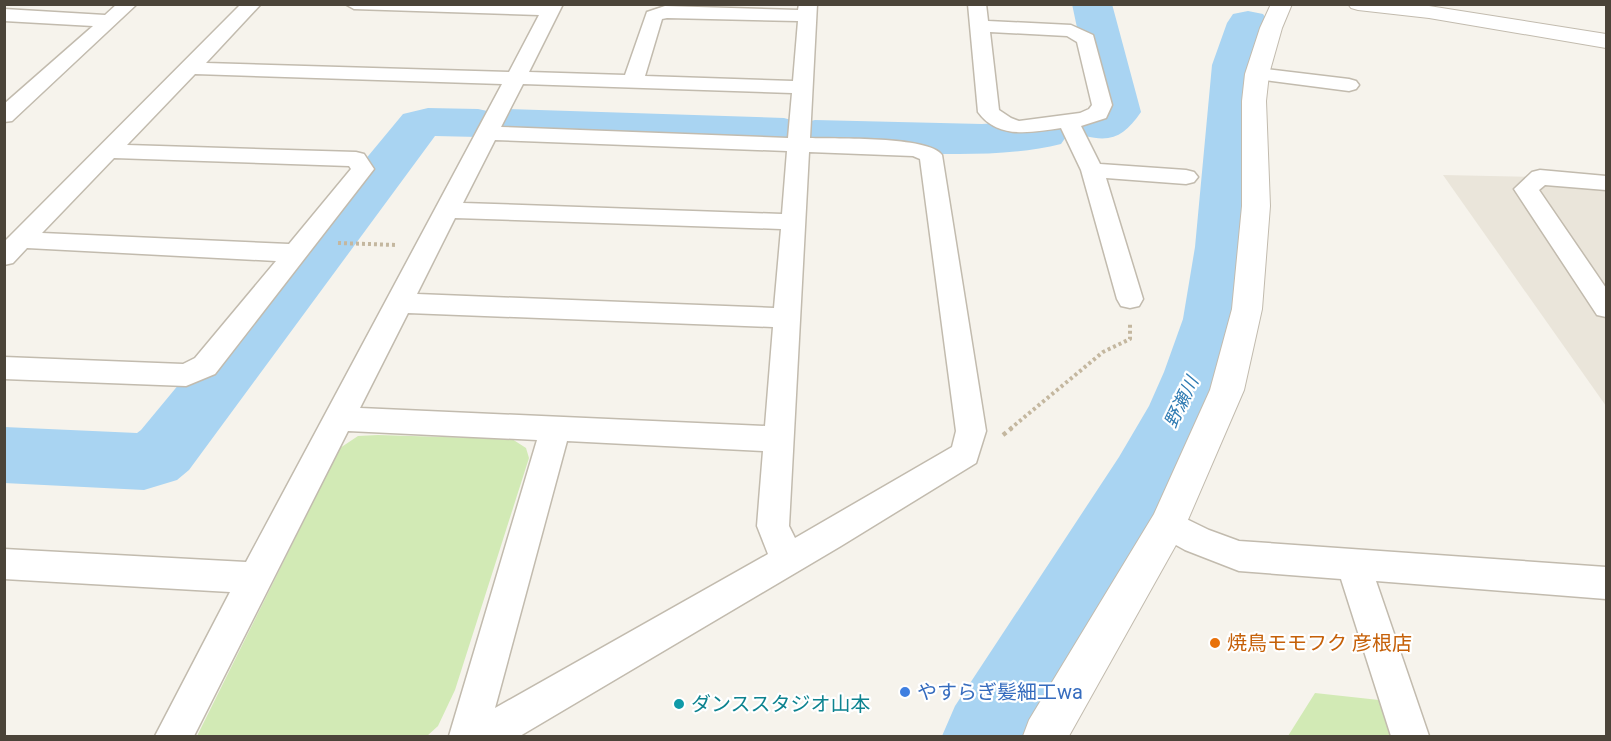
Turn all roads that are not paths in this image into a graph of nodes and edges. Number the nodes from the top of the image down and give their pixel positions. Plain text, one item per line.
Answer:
1 (128, 4) edge
2 (252, 4) edge
3 (354, 4) edge
4 (978, 4) edge
5 (1282, 4) edge
6 (1358, 4) edge
7 (553, 7) edge
8 (807, 10) edge
9 (4, 15) edge
10 (109, 21) junction
11 (980, 26) junction
12 (1606, 41) edge
13 (189, 69) junction
14 (1257, 75) junction
15 (514, 78) junction
16 (633, 82) junction
17 (1349, 85) dead end
18 (801, 87) junction
19 (4, 116) edge
20 (1068, 121) junction
21 (486, 133) junction
22 (799, 144) junction
23 (109, 151) junction
24 (1092, 170) junction
25 (1186, 177) dead end
26 (1606, 183) edge
27 (446, 210) junction
28 (793, 222) junction
29 (13, 249) edge
30 (294, 253) junction
31 (1130, 299) road end
32 (398, 303) junction
33 (1606, 308) edge
34 (786, 318) junction
35 (4, 368) edge
36 (339, 419) junction
37 (555, 430) junction
38 (778, 439) junction
39 (1168, 524) junction
40 (787, 559) junction
41 (4, 564) edge
42 (1353, 564) junction
43 (255, 578) junction
44 (1606, 583) edge
45 (174, 736) edge
46 (468, 736) edge
47 (484, 736) edge
48 (1045, 736) edge
49 (1410, 736) edge

1 - 10 street
2 - 13 street
3 - 7 street
4 - 11 street
5 - 14 street
6 - 12 street
7 - 15 street
8 - 16 street
8 - 18 street
9 - 10 street
10 - 19 street
11 - 20 street
11 - 20 street
13 - 15 street
13 - 23 street
14 - 17 street
14 - 39 street
15 - 16 street
15 - 21 street
16 - 18 street
18 - 22 street
20 - 24 street
21 - 22 street
21 - 27 street
22 - 28 street
22 - 40 street
23 - 29 street
23 - 30 street
24 - 25 street
24 - 31 street
26 - 33 street
27 - 28 street
27 - 32 street
28 - 34 street
29 - 30 street
30 - 35 street
32 - 34 street
32 - 36 street
34 - 38 street
36 - 37 street
36 - 43 street
37 - 38 street
37 - 46 street
38 - 40 street
39 - 42 street
39 - 48 street
40 - 47 street
41 - 43 street
42 - 44 street
42 - 49 street
43 - 45 street

